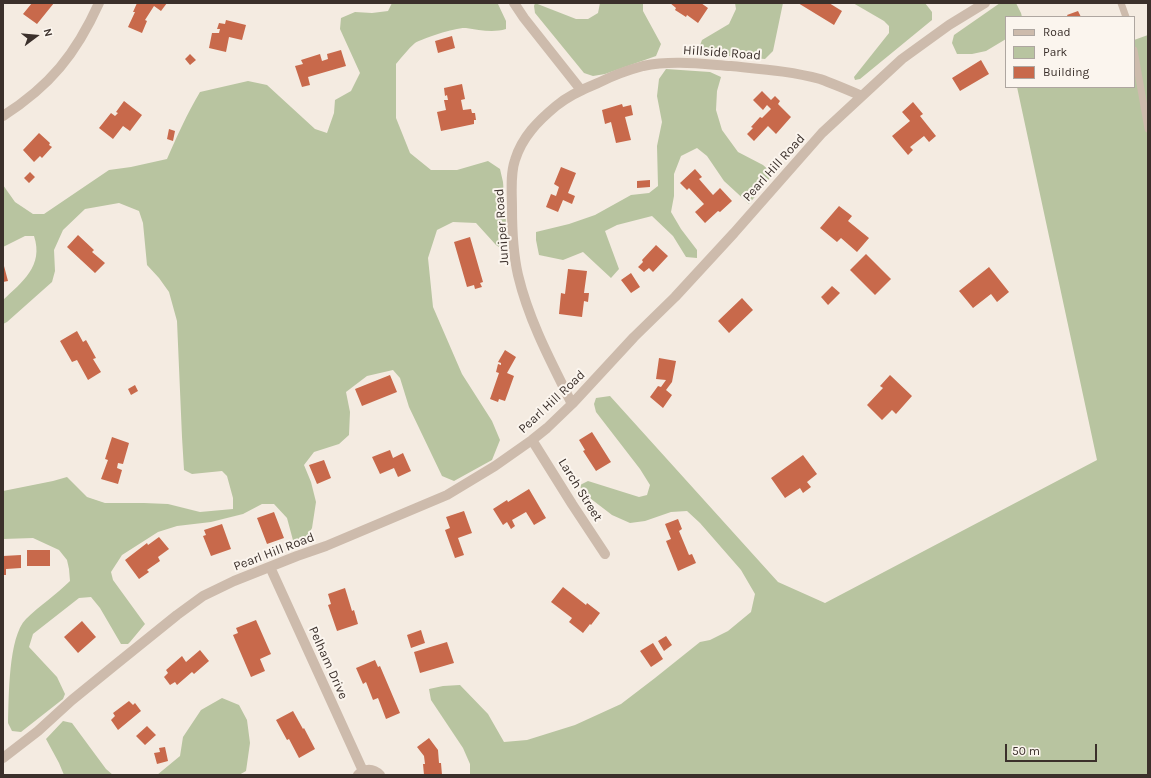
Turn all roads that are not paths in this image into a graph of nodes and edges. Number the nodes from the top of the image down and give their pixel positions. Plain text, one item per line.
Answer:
1 (99, 3) edge
2 (514, 3) edge
3 (985, 3) edge
4 (1121, 3) edge
5 (1126, 16) edge
6 (1135, 56) edge
7 (581, 90) junction
8 (862, 96) junction
9 (3, 116) edge
10 (1148, 129) edge
11 (572, 404) junction
12 (532, 440) junction
13 (605, 554) dead end
14 (270, 566) junction
15 (3, 758) edge
16 (360, 773) edge
17 (380, 775) edge

1 - 9 street
2 - 7 street
3 - 8 street, Pearl Hill Road
4 - 5 lane
6 - 10 lane
7 - 8 street, Hillside Road
7 - 11 street, Juniper Road
8 - 11 street, Pearl Hill Road
11 - 12 street, Pearl Hill Road
12 - 13 street, Larch Street
12 - 14 street, Pearl Hill Road
14 - 15 street, Pearl Hill Road
14 - 16 street, Pelham Drive
16 - 17 street, Pelham Drive

